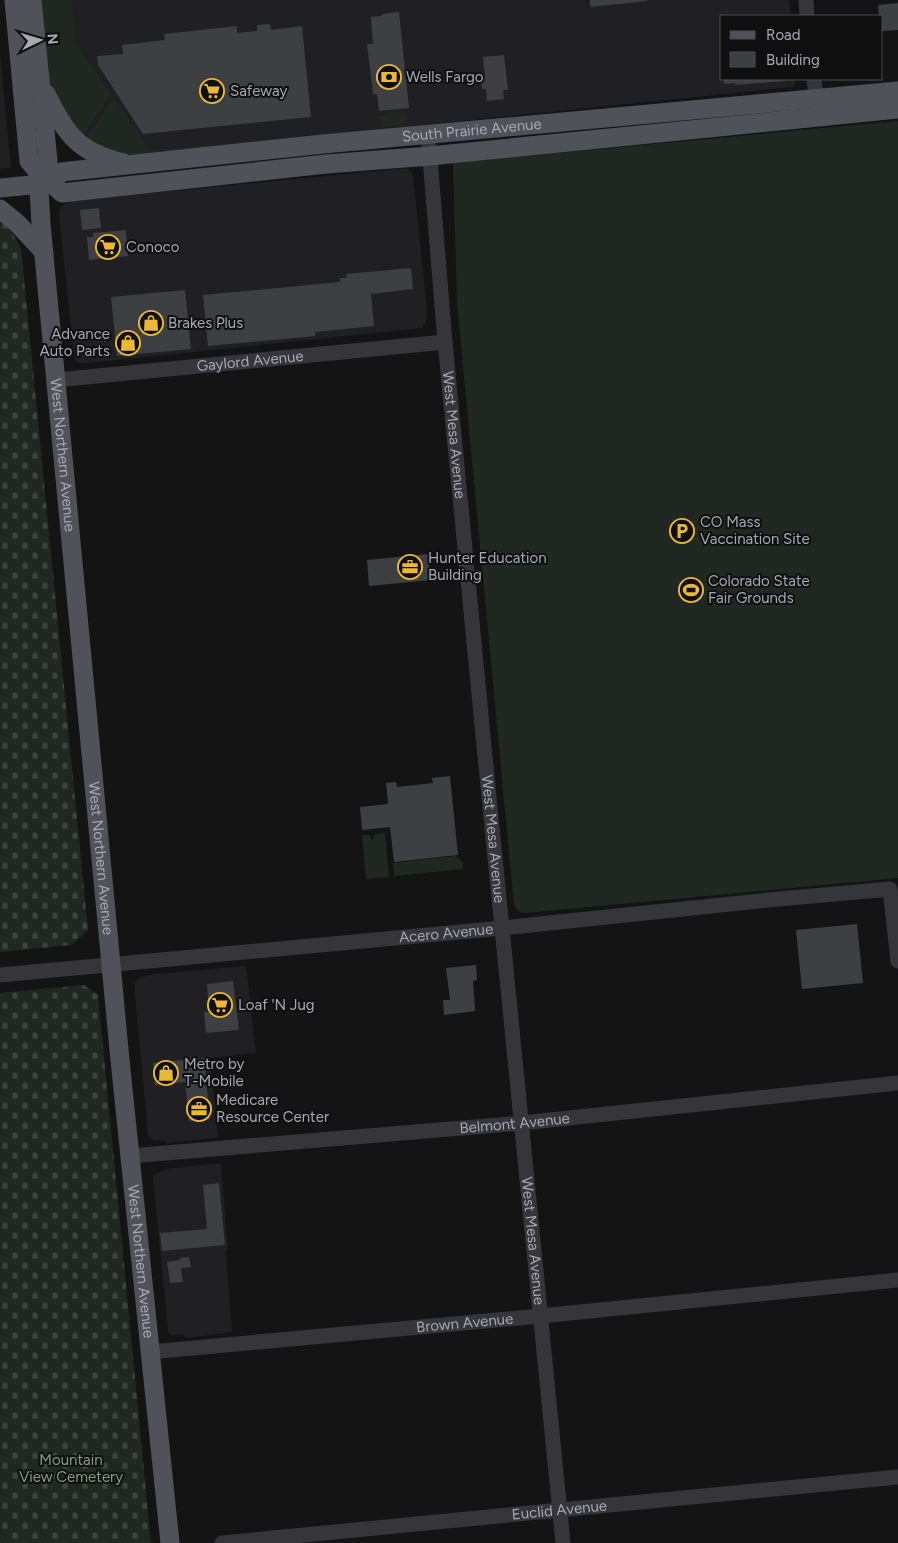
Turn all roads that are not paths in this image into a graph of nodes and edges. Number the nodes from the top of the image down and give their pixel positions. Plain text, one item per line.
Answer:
1 (14, 0) edge
2 (32, 0) edge
3 (806, 0) edge
4 (808, 15) edge
5 (814, 80) edge
6 (40, 82) junction
7 (898, 91) edge
8 (816, 98) junction
9 (898, 109) edge
10 (817, 117) junction
11 (428, 134) junction
12 (430, 156) junction
13 (132, 165) junction
14 (42, 180) junction
15 (0, 188) edge
16 (0, 209) edge
17 (44, 252) junction
18 (445, 342) junction
19 (56, 380) junction
20 (502, 928) junction
21 (898, 961) edge
22 (111, 965) junction
23 (0, 975) edge
24 (898, 1083) edge
25 (522, 1123) junction
26 (130, 1156) junction
27 (898, 1280) edge
28 (540, 1316) junction
29 (150, 1352) junction
30 (898, 1477) edge
31 (560, 1511) junction
32 (170, 1543) edge
33 (222, 1543) edge
34 (563, 1543) edge

1 - 14 main road, West Northern Avenue
2 - 6 main road, West Northern Avenue
3 - 4 street
5 - 8 street
6 - 13 main road
6 - 14 main road, West Northern Avenue
7 - 8 main road, South Prairie Avenue
8 - 10 street
8 - 11 main road, South Prairie Avenue
9 - 10 main road, South Prairie Avenue
10 - 12 main road, South Prairie Avenue
11 - 12 street, West Mesa Avenue
11 - 13 main road, South Prairie Avenue
12 - 14 main road, South Prairie Avenue
12 - 18 street, West Mesa Avenue
13 - 14 main road, South Prairie Avenue
14 - 15 main road, South Prairie Avenue
14 - 17 main road, West Northern Avenue
16 - 17 main road
17 - 19 main road, West Northern Avenue
18 - 19 street, Gaylord Avenue
18 - 20 street, West Mesa Avenue
19 - 22 main road, West Northern Avenue
20 - 21 street, Acero Avenue
20 - 22 street, Acero Avenue
20 - 25 street, West Mesa Avenue
22 - 23 street, Acero Avenue
22 - 26 main road, West Northern Avenue
24 - 25 street, Belmont Avenue
25 - 26 street, Belmont Avenue
25 - 28 street, West Mesa Avenue
26 - 29 main road, West Northern Avenue
27 - 28 street, Brown Avenue
28 - 29 street, Brown Avenue
28 - 31 street, West Mesa Avenue
29 - 32 main road, West Northern Avenue
30 - 31 street, Euclid Avenue
31 - 33 street, Euclid Avenue
31 - 34 street, West Mesa Avenue

